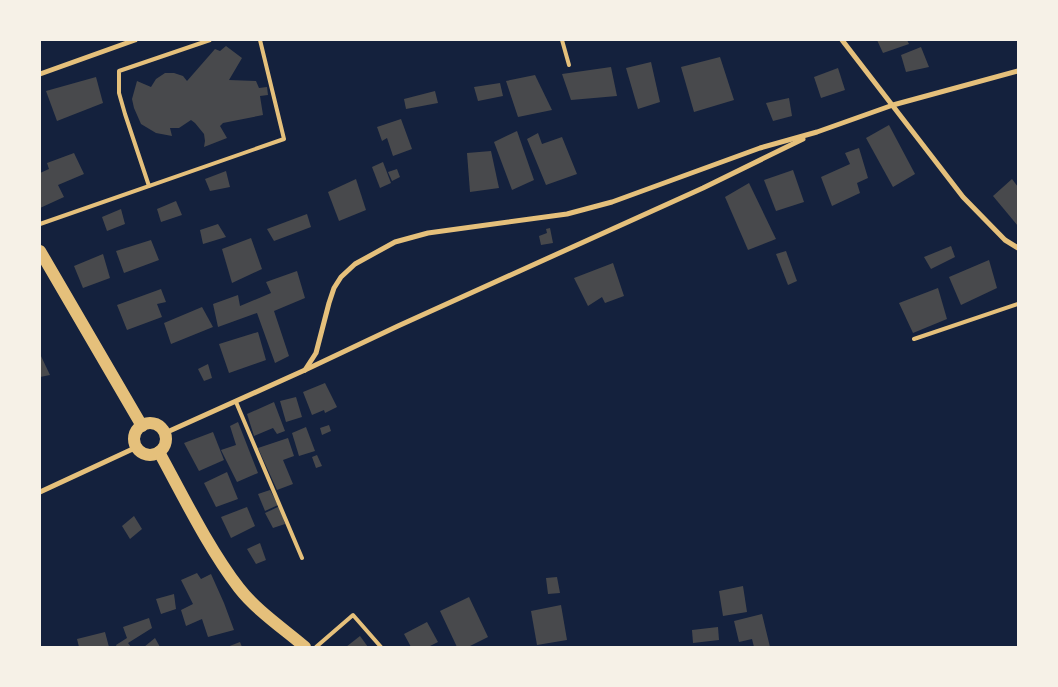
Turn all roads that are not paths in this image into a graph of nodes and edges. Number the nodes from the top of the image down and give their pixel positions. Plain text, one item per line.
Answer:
1 (135, 40) edge
2 (210, 40) edge
3 (260, 40) edge
4 (562, 40) edge
5 (842, 40) edge
6 (569, 65) dead end
7 (1018, 71) edge
8 (40, 74) edge
9 (893, 105) junction
10 (817, 132) junction
11 (149, 186) junction
12 (40, 224) edge
13 (1018, 248) edge
14 (40, 251) edge
15 (1018, 304) edge
16 (914, 339) dead end
17 (305, 370) junction
18 (236, 402) junction
19 (142, 426) junction
20 (165, 433) junction
21 (137, 447) junction
22 (159, 452) junction
23 (40, 492) edge
24 (302, 558) dead end
25 (305, 647) edge
26 (316, 647) edge
27 (381, 647) edge

1 - 8 street
2 - 11 lane
3 - 11 lane
4 - 6 lane
5 - 9 street
7 - 9 street
9 - 10 street
9 - 13 street
10 - 17 street
10 - 17 street
11 - 12 lane
14 - 19 main road
15 - 16 lane
17 - 18 street
18 - 20 street
18 - 24 lane
19 - 20 main road
19 - 21 main road
20 - 22 main road
21 - 22 main road
21 - 23 street
22 - 25 main road
26 - 27 lane

